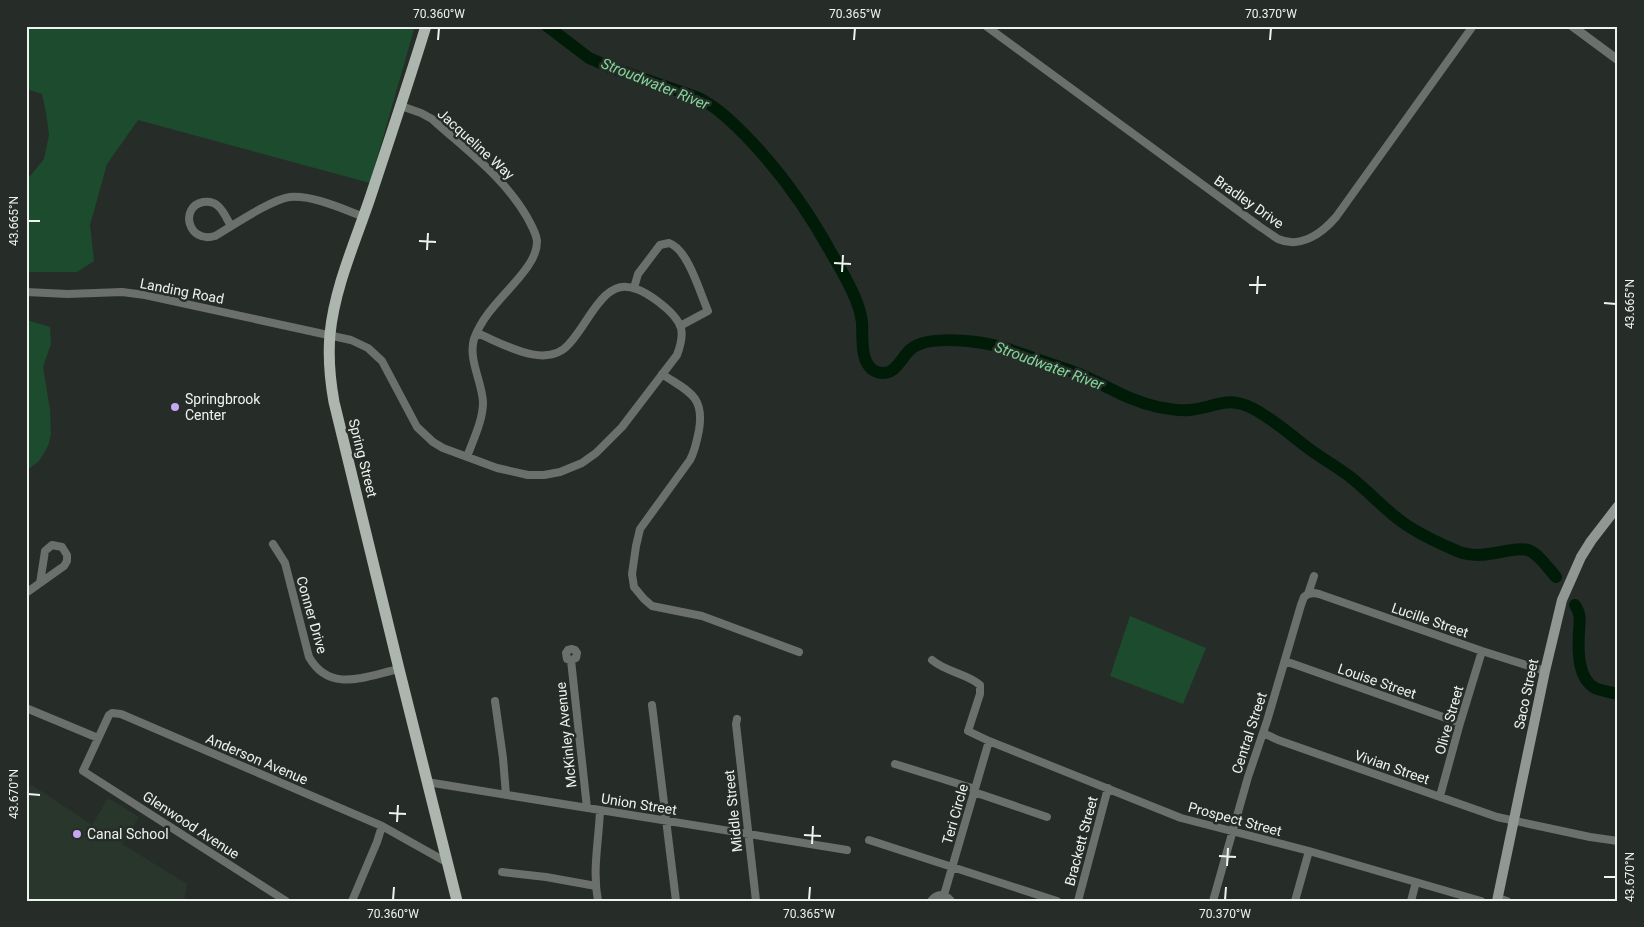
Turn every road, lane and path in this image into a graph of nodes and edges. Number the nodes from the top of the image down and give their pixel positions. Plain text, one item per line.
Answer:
1 (426, 26) edge
2 (986, 26) edge
3 (1473, 26) edge
4 (1572, 26) edge
5 (1618, 60) edge
6 (401, 106) junction
7 (364, 217) junction
8 (231, 226) junction
9 (634, 288) junction
10 (26, 292) edge
11 (680, 326) junction
12 (477, 333) junction
13 (330, 335) junction
14 (662, 374) junction
15 (467, 457) junction
16 (1618, 506) edge
17 (273, 544) dead end
18 (1314, 576) dead end
19 (40, 583) junction
20 (26, 593) edge
21 (1308, 594) junction
22 (799, 652) dead end
23 (1482, 652) junction
24 (571, 660) dead end
25 (932, 660) dead end
26 (1286, 661) junction
27 (399, 669) junction
28 (1545, 671) junction
29 (495, 701) dead end
30 (652, 705) dead end
31 (26, 708) edge
32 (737, 719) dead end
33 (1460, 723) junction
34 (1263, 733) junction
35 (98, 738) junction
36 (989, 741) junction
37 (895, 764) dead end
38 (83, 771) joint
39 (427, 782) junction
40 (1108, 788) junction
41 (975, 791) junction
42 (506, 795) junction
43 (1440, 796) junction
44 (587, 808) junction
45 (600, 810) junction
46 (1047, 817) dead end
47 (666, 821) junction
48 (1514, 821) junction
49 (382, 826) junction
50 (1233, 831) junction
51 (748, 834) junction
52 (869, 840) dead end
53 (1618, 841) edge
54 (847, 850) dead end
55 (1309, 852) junction
56 (448, 863) junction
57 (952, 866) junction
58 (502, 872) dead end
59 (1416, 882) junction
60 (596, 886) junction
61 (944, 895) junction
62 (1501, 900) edge
63 (286, 901) edge
64 (352, 901) edge
65 (457, 901) edge
66 (598, 901) edge
67 (676, 901) edge
68 (756, 901) edge
69 (931, 901) edge
70 (951, 901) edge
71 (1057, 901) edge
72 (1078, 901) edge
73 (1214, 901) edge
74 (1295, 901) edge
75 (1411, 901) edge
76 (1481, 901) edge

1 - 6 main road, Spring Street
2 - 3 street, Bradley Drive
4 - 5 street
6 - 7 main road, Spring Street
6 - 12 street, Jacqueline Way
7 - 8 street
7 - 13 main road, Spring Street
8 - 8 street
9 - 11 street
9 - 11 street
9 - 12 street
10 - 13 street, Landing Road
11 - 14 street, Landing Road
12 - 15 street, Jacqueline Way
13 - 15 street, Landing Road
13 - 27 main road, Spring Street
14 - 15 street, Landing Road
14 - 22 street
16 - 28 main road, Saco Street
17 - 27 street, Conner Drive
18 - 21 street, Central Street
19 - 19 street
19 - 20 street
21 - 23 street, Lucille Street
21 - 26 street, Central Street
23 - 28 street, Lucille Street
23 - 33 street, Olive Street
24 - 44 street, McKinley Avenue
25 - 36 street, Prospect Street
26 - 33 street, Louise Street
26 - 34 street, Central Street
27 - 39 main road, Spring Street
28 - 48 main road, Saco Street
29 - 42 street
30 - 47 street
31 - 35 street
32 - 51 street, Middle Street
33 - 43 street, Olive Street
34 - 43 street, Vivian Street
34 - 50 street, Central Street
35 - 38 street, Anderson Avenue
35 - 49 street, Anderson Avenue
36 - 40 street, Prospect Street
36 - 41 street, Teri Circle
37 - 41 street
38 - 63 street, Glenwood Avenue
39 - 42 street, Union Street
39 - 56 main road, Spring Street
40 - 50 street, Prospect Street
40 - 72 street, Brackett Street
41 - 46 street
41 - 57 street, Teri Circle
42 - 44 street, Union Street
43 - 48 street, Vivian Street
44 - 45 street, Union Street
45 - 47 street, Union Street
45 - 60 street
47 - 51 street, Union Street
47 - 67 street
48 - 53 street, Vivian Street
48 - 62 main road, Saco Street
49 - 56 street, Anderson Avenue
49 - 64 street
50 - 55 street, Prospect Street
50 - 73 street, Central Street
51 - 54 street, Union Street
51 - 68 street, Middle Street
52 - 57 street
55 - 59 street, Prospect Street
55 - 74 street
56 - 65 main road, Spring Street
57 - 61 street, Teri Circle
57 - 71 street
58 - 60 street
59 - 75 street
59 - 76 street, Prospect Street
60 - 66 street
61 - 69 street
61 - 70 street

